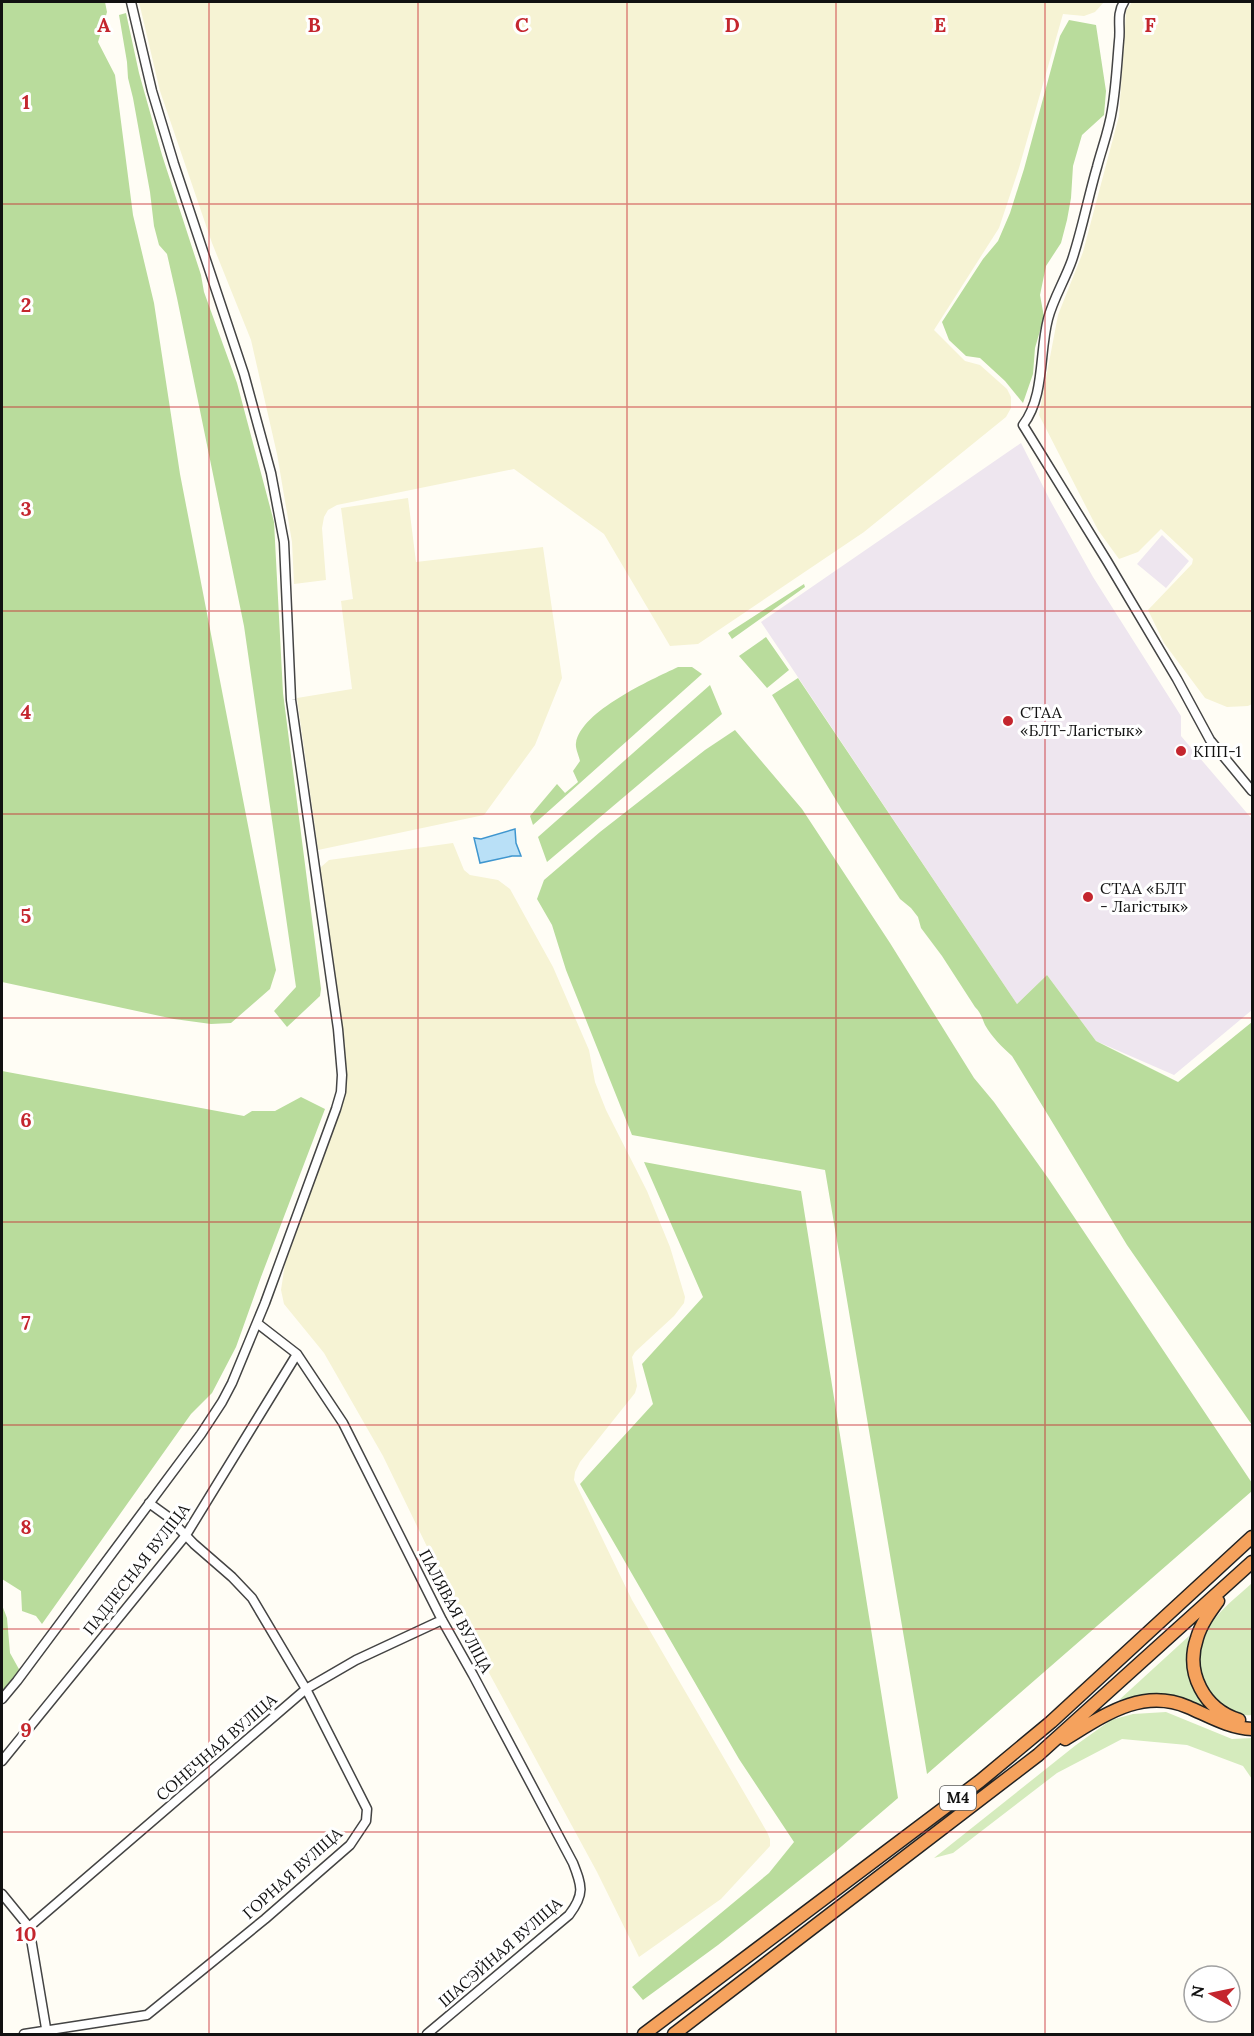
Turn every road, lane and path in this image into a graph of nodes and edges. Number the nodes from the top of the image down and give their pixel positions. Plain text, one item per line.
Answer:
1 (131, 2) edge
2 (1124, 2) edge
3 (1252, 791) edge
4 (257, 1323) junction
5 (297, 1354) junction
6 (149, 1503) junction
7 (186, 1535) junction
8 (1252, 1537) edge
9 (1252, 1562) edge
10 (1230, 1582) junction
11 (442, 1620) junction
12 (306, 1689) junction
13 (2, 1699) edge
14 (1252, 1721) edge
15 (1252, 1729) edge
16 (1038, 1755) junction
17 (2, 1761) edge
18 (581, 1886) joint
19 (2, 1894) edge
20 (29, 1927) junction
21 (47, 2033) edge
22 (24, 2034) edge
23 (427, 2034) edge
24 (644, 2034) edge
25 (674, 2034) edge

1 - 4 street
2 - 3 street
4 - 5 street, ПАЛЯВАЯ ВУЛІЦА
4 - 6 street
5 - 7 street, ПАДЛЕСНАЯ ВУЛІЦА
5 - 11 street, ПАЛЯВАЯ ВУЛІЦА
6 - 7 street, ГОРНАЯ ВУЛІЦА
6 - 13 street
7 - 12 street, ГОРНАЯ ВУЛІЦА
7 - 17 street, ПАДЛЕСНАЯ ВУЛІЦА
8 - 24 highway, М4
9 - 10 highway, М4
10 - 14 highway
10 - 16 highway, М4
11 - 12 street, СОНЕЧНАЯ ВУЛІЦА
11 - 18 street, ПАЛЯВАЯ ВУЛІЦА
12 - 20 street, СОНЕЧНАЯ ВУЛІЦА
12 - 21 street, ГОРНАЯ ВУЛІЦА
15 - 16 highway
16 - 25 highway, М4
18 - 23 street, ШАСЭЙНАЯ ВУЛІЦА
19 - 20 street
20 - 21 street
21 - 22 street, ГОРНАЯ ВУЛІЦА

